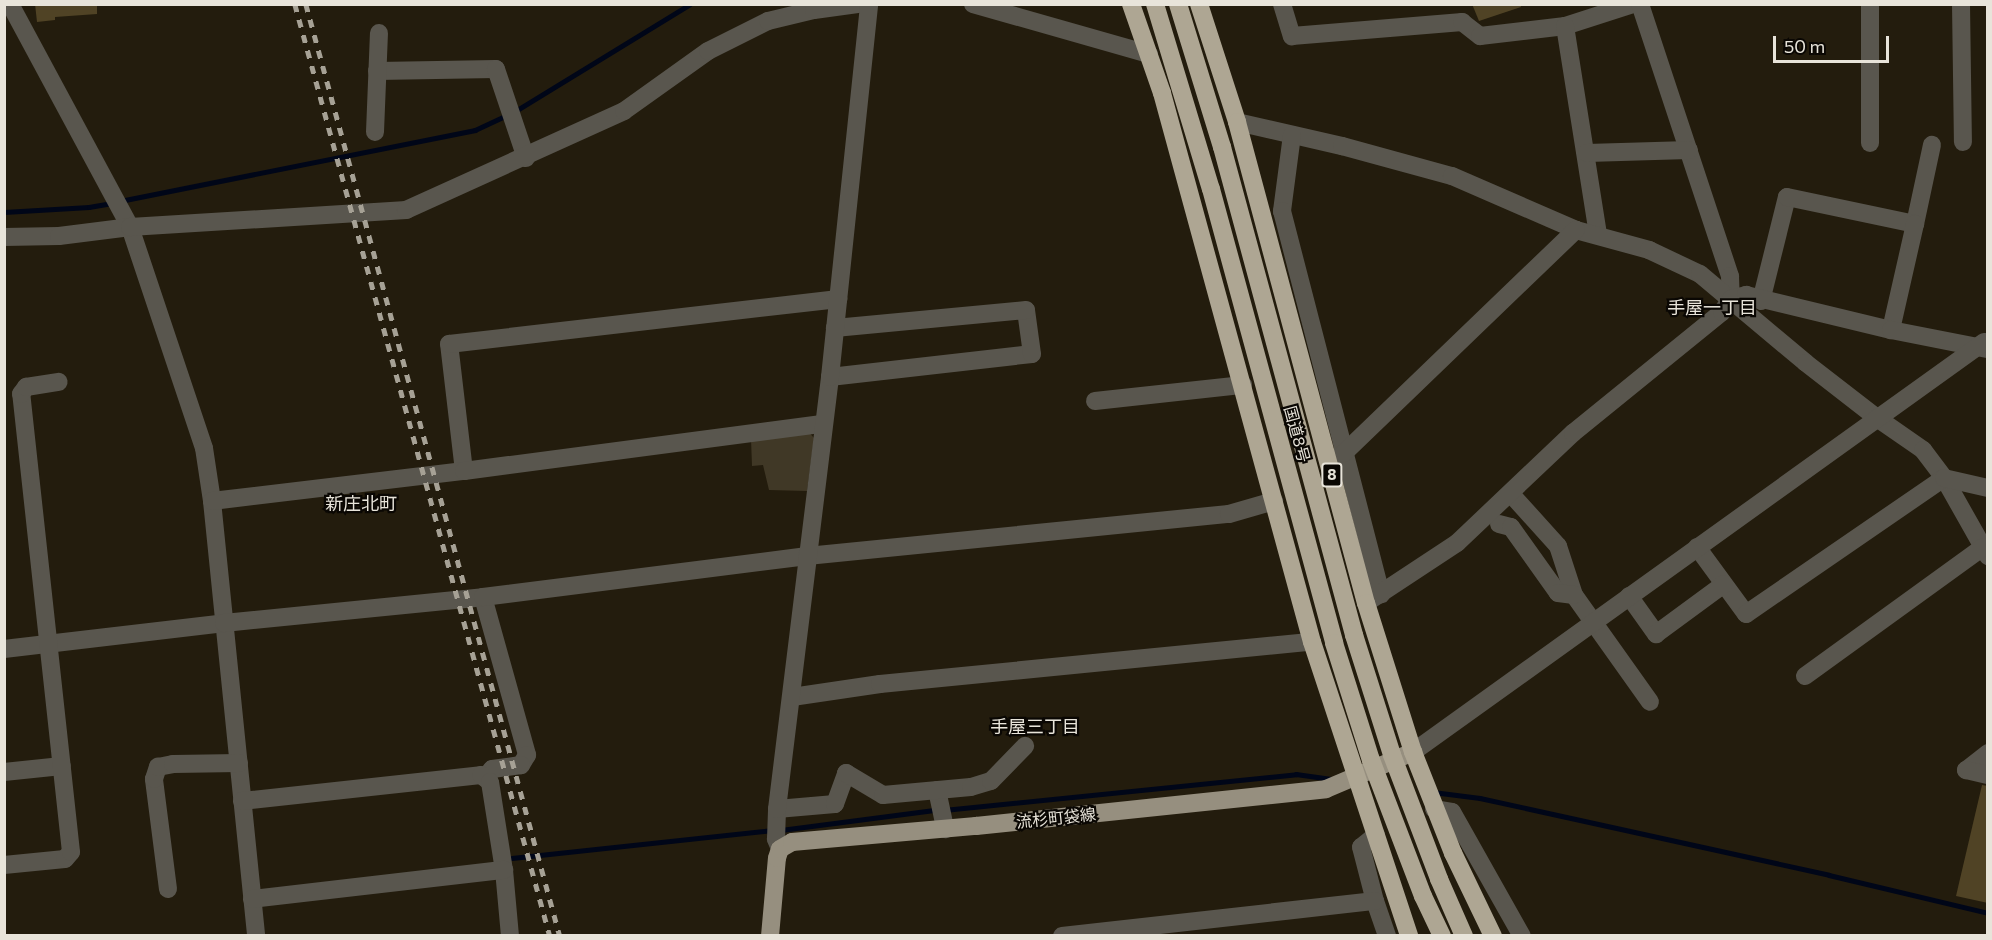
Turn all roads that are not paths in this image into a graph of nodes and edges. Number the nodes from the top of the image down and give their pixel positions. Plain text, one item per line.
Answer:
1 (10, 4) edge
2 (858, 4) edge
3 (869, 4) edge
4 (973, 4) edge
5 (1131, 4) edge
6 (1155, 4) edge
7 (1178, 4) edge
8 (1199, 4) edge
9 (1282, 4) edge
10 (1633, 4) edge
11 (1640, 4) edge
12 (1870, 4) edge
13 (1961, 4) edge
14 (1565, 26) junction
15 (379, 33) dead end
16 (1149, 54) junction
17 (377, 71) junction
18 (1237, 122) junction
19 (375, 132) dead end
20 (1292, 135) junction
21 (1870, 142) dead end
22 (1962, 142) dead end
23 (1932, 145) dead end
24 (1689, 150) junction
25 (1587, 153) junction
26 (526, 158) junction
27 (1915, 224) junction
28 (130, 227) junction
29 (1576, 230) junction
30 (1598, 234) junction
31 (4, 237) edge
32 (838, 299) junction
33 (1731, 299) junction
34 (1761, 301) junction
35 (835, 328) junction
36 (1891, 330) junction
37 (1984, 345) edge
38 (830, 377) junction
39 (59, 382) dead end
40 (1243, 385) junction
41 (1095, 401) dead end
42 (1877, 418) junction
43 (822, 424) junction
44 (1336, 457) junction
45 (464, 471) junction
46 (1944, 478) junction
47 (1988, 488) edge
48 (1511, 494) junction
49 (212, 501) junction
50 (1275, 501) junction
51 (1499, 524) dead end
52 (1697, 547) junction
53 (1985, 552) edge
54 (807, 556) junction
55 (1724, 584) junction
56 (1574, 595) junction
57 (1629, 596) junction
58 (483, 597) junction
59 (1373, 599) junction
60 (224, 622) junction
61 (1593, 622) junction
62 (1312, 642) junction
63 (49, 643) junction
64 (4, 649) edge
65 (1806, 676) dead end
66 (792, 697) junction
67 (1650, 702) dead end
68 (1026, 746) dead end
69 (1413, 752) junction
70 (1988, 753) edge
71 (239, 762) junction
72 (62, 766) junction
73 (4, 772) edge
74 (1988, 775) edge
75 (1359, 777) junction
76 (485, 778) junction
77 (938, 795) junction
78 (242, 801) junction
79 (777, 808) junction
80 (1434, 809) junction
81 (944, 824) junction
82 (1376, 836) junction
83 (780, 849) junction
84 (4, 866) edge
85 (504, 870) junction
86 (168, 889) dead end
87 (252, 899) junction
88 (1375, 901) junction
89 (256, 936) edge
90 (510, 936) edge
91 (770, 936) edge
92 (1062, 936) edge
93 (1388, 936) edge
94 (1409, 936) edge
95 (1442, 936) edge
96 (1464, 936) edge
97 (1494, 936) edge
98 (1522, 936) edge

1 - 28 street
2 - 26 street
3 - 32 street
4 - 16 street
5 - 16 highway
6 - 95 highway, 国道8号
7 - 96 highway, 国道8号 / 8
8 - 18 highway, 8
9 - 14 street
10 - 14 street
11 - 24 street
12 - 21 street
13 - 22 street
14 - 25 street
15 - 17 street
16 - 40 highway
17 - 19 street
17 - 26 street
18 - 20 street
18 - 44 highway, 8
20 - 29 street
20 - 44 street
23 - 27 street
24 - 25 street
24 - 33 street
25 - 30 street
26 - 28 street
27 - 34 street
27 - 36 street
28 - 31 street
28 - 49 street
29 - 30 street
29 - 44 street
30 - 33 street
32 - 35 street
32 - 45 street
33 - 34 street
33 - 42 street
33 - 48 street
34 - 36 street
35 - 38 street
35 - 38 street
36 - 37 street
37 - 42 street
38 - 43 street
39 - 63 street
40 - 41 street
40 - 50 highway
42 - 46 street
42 - 52 street
43 - 45 street
43 - 54 street
44 - 59 highway, 8
45 - 49 street
46 - 47 street
46 - 53 street
46 - 55 street
48 - 56 street
48 - 59 street
49 - 60 street
50 - 54 street
50 - 62 highway
51 - 56 street
52 - 55 street
52 - 57 street
53 - 65 street
54 - 58 street
54 - 66 street
55 - 57 street
56 - 61 street
57 - 61 street
58 - 60 street
58 - 76 street
59 - 69 highway, 8
60 - 63 street
60 - 71 street
61 - 67 street
61 - 69 street
62 - 66 street
62 - 75 highway
63 - 64 street
63 - 72 street
66 - 79 street
68 - 77 street
69 - 75 main road, 流杉町袋線
69 - 80 highway, 8
70 - 74 street
71 - 78 street
71 - 86 street
72 - 73 street
72 - 84 street
75 - 81 main road, 流杉町袋線
75 - 82 highway
76 - 78 street
76 - 85 street
77 - 79 street
77 - 81 street
78 - 87 street
79 - 83 street
80 - 97 highway, 8
80 - 98 street
81 - 83 main road, 流杉町袋線
82 - 88 street
82 - 94 highway
83 - 91 main road
85 - 87 street
85 - 90 street
87 - 89 street
88 - 92 street
88 - 93 street

